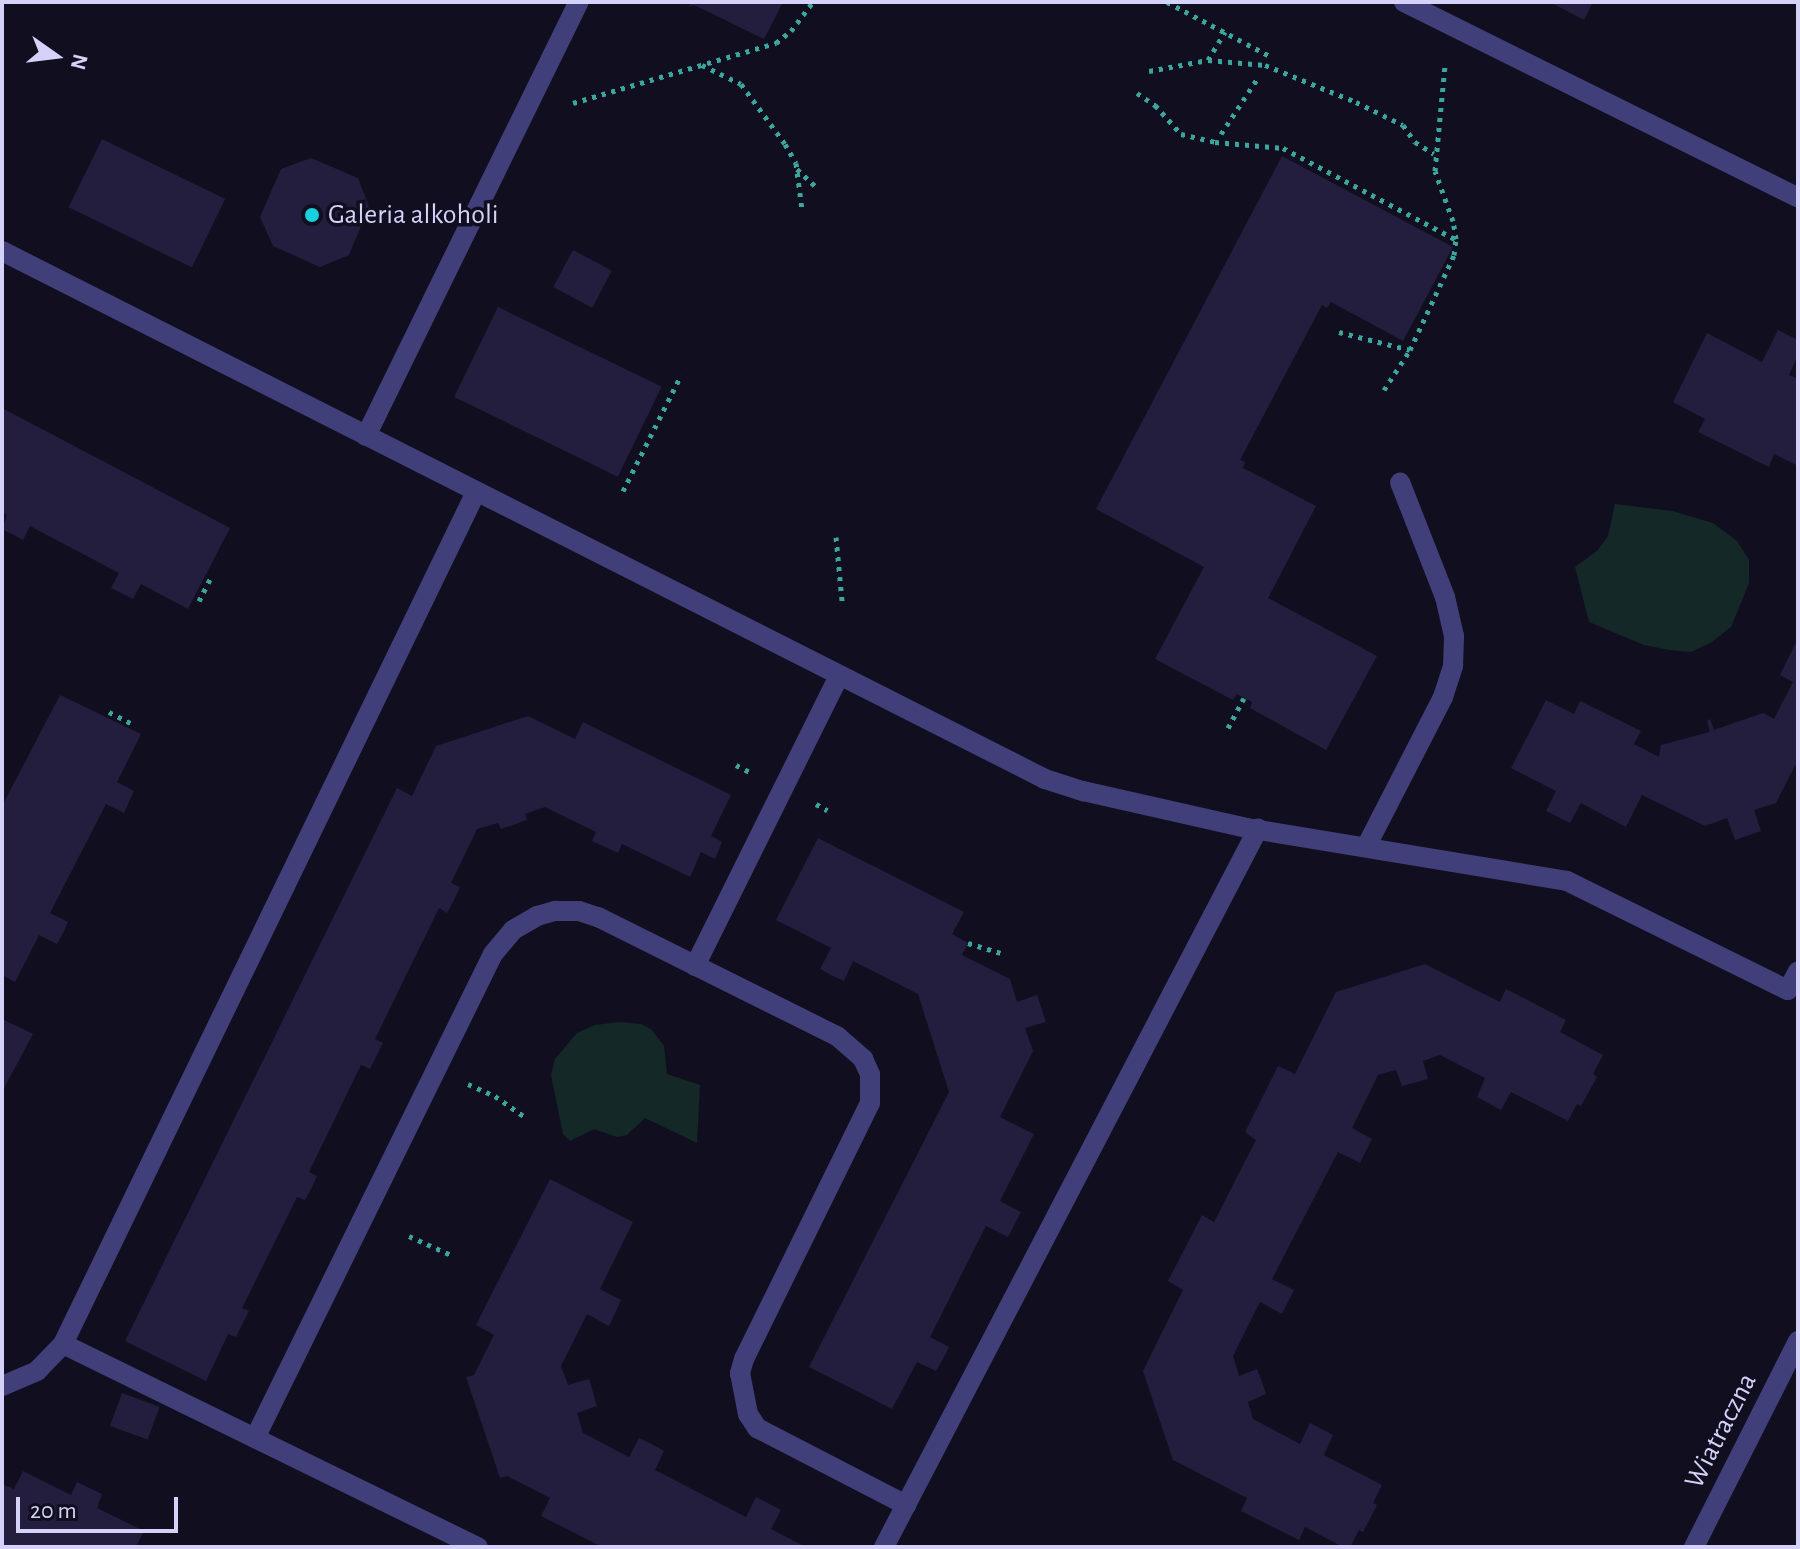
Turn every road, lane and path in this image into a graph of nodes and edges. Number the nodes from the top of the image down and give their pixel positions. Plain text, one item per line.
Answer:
1 (579, 2) edge
2 (813, 2) edge
3 (1167, 2) edge
4 (1404, 2) edge
5 (1450, 25) junction
6 (1225, 32) junction
7 (1270, 56) dead end
8 (1208, 60) junction
9 (701, 65) junction
10 (1149, 71) dead end
11 (1259, 76) dead end
12 (1137, 93) dead end
13 (522, 118) junction
14 (1221, 134) dead end
15 (1434, 154) junction
16 (796, 168) junction
17 (815, 186) dead end
18 (1798, 198) edge
19 (802, 210) dead end
20 (1456, 239) junction
21 (2, 251) edge
22 (1339, 332) dead end
23 (1410, 350) junction
24 (681, 375) dead end
25 (1384, 390) dead end
26 (366, 436) junction
27 (1400, 482) dead end
28 (623, 491) dead end
29 (476, 492) junction
30 (836, 537) dead end
31 (210, 579) dead end
32 (199, 601) dead end
33 (842, 601) dead end
34 (839, 676) junction
35 (1244, 698) dead end
36 (109, 712) dead end
37 (136, 726) dead end
38 (1228, 728) dead end
39 (1258, 829) junction
40 (1366, 847) junction
41 (968, 943) dead end
42 (1001, 953) dead end
43 (695, 966) junction
44 (1798, 971) edge
45 (434, 1070) junction
46 (526, 1118) dead end
47 (409, 1236) dead end
48 (453, 1256) dead end
49 (1798, 1341) edge
50 (63, 1344) junction
51 (2, 1386) edge
52 (255, 1438) junction
53 (906, 1505) junction
54 (478, 1547) edge
55 (884, 1547) edge
56 (1694, 1547) edge

1 - 13 street
2 - 9 path
3 - 6 path
4 - 5 street
5 - 15 path
5 - 18 street
6 - 7 path
6 - 8 path
8 - 10 path
8 - 15 path
9 - 13 path
9 - 16 path
11 - 14 path
12 - 20 path
13 - 26 street
15 - 20 path
16 - 17 path
16 - 19 path
20 - 23 path
21 - 26 street
22 - 23 path
23 - 25 path
24 - 28 path
26 - 29 street
27 - 40 street
29 - 34 street
29 - 50 street
30 - 33 path
31 - 32 path
34 - 39 street
34 - 43 street
35 - 38 path
36 - 37 path
39 - 40 street
39 - 53 street
40 - 44 street
41 - 42 path
43 - 45 street
43 - 53 street
45 - 46 path
45 - 52 street
47 - 48 path
49 - 56 street, Wiatraczna
50 - 51 street
50 - 52 street
52 - 54 street
53 - 55 street

